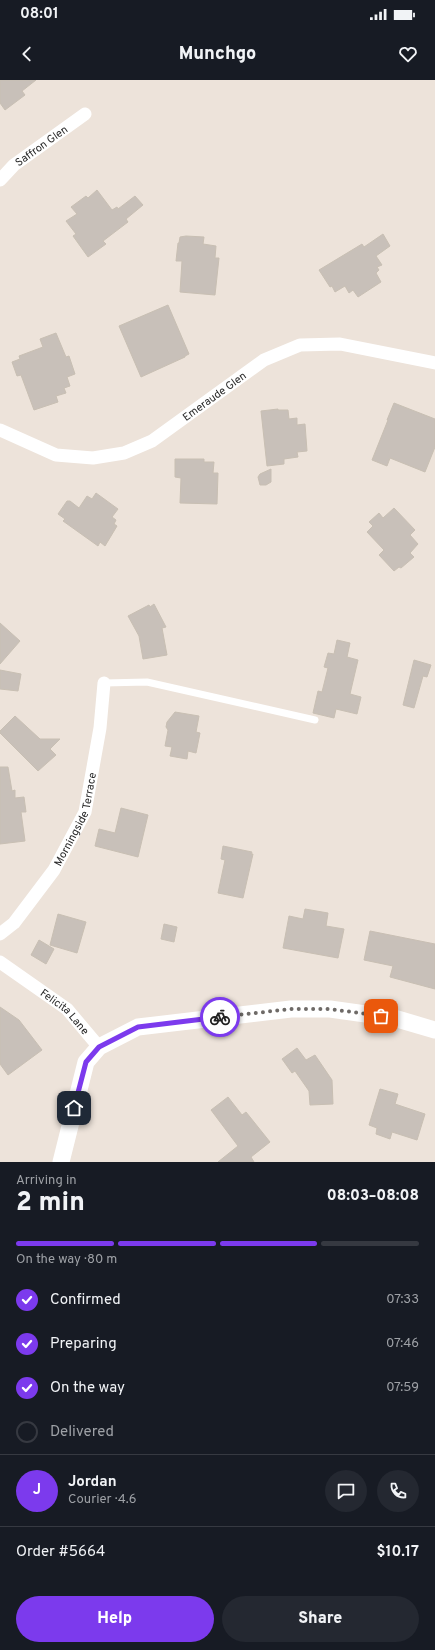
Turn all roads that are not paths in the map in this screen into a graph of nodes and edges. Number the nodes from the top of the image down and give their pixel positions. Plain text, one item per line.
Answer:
1 (85, 114) dead end
2 (0, 180) edge
3 (435, 363) edge
4 (0, 430) edge
5 (104, 683) joint
6 (315, 720) dead end
7 (0, 934) edge
8 (0, 962) edge
9 (435, 1030) edge
10 (99, 1047) junction
11 (61, 1162) edge

1 - 2 street, Saffron Glen
3 - 4 street, Emeraude Glen
5 - 6 lane
5 - 7 street, Morningside Terrace
8 - 10 street, Felicita Lane
9 - 10 street
10 - 11 street

